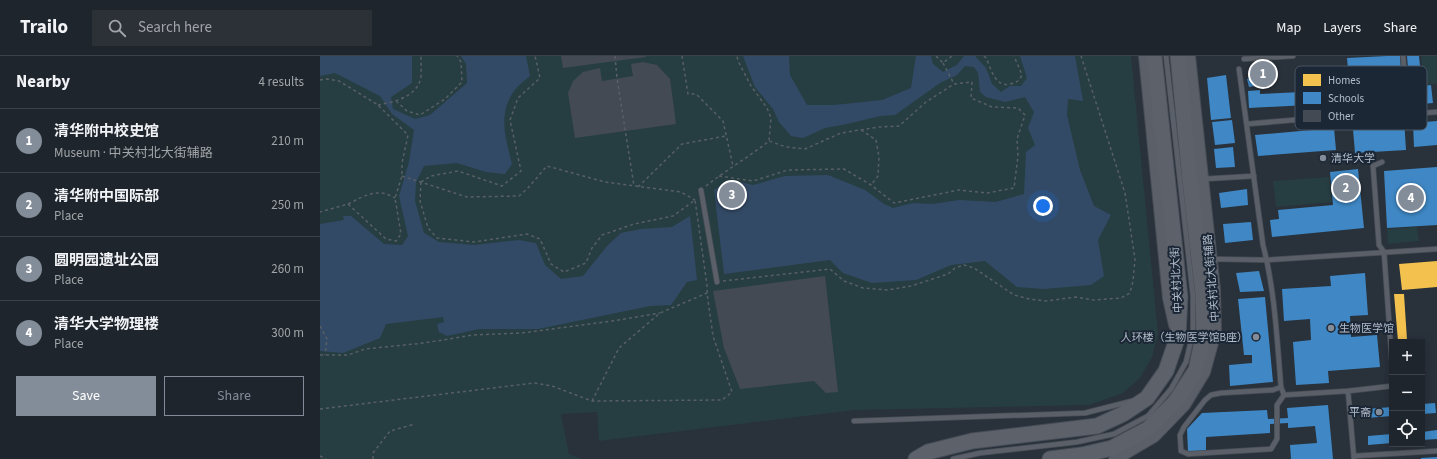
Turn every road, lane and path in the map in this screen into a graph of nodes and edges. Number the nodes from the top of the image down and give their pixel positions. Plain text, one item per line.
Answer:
1 (421, 56) edge
2 (457, 56) edge
3 (535, 56) edge
4 (615, 56) edge
5 (682, 56) edge
6 (737, 56) edge
7 (936, 56) edge
8 (952, 56) edge
9 (984, 56) edge
10 (1014, 56) edge
11 (1081, 56) edge
12 (1145, 56) edge
13 (1154, 56) edge
14 (1166, 56) edge
15 (1178, 56) edge
16 (1189, 56) edge
17 (1293, 56) edge
18 (1403, 56) edge
19 (1244, 59) dead end
20 (943, 63) junction
21 (1404, 66) edge
22 (1239, 69) dead end
23 (320, 80) edge
24 (954, 84) junction
25 (396, 101) junction
26 (378, 105) junction
27 (1437, 112) edge
28 (1427, 113) edge
29 (1295, 120) edge
30 (1247, 124) junction
31 (861, 130) junction
32 (726, 136) junction
33 (769, 141) junction
34 (1382, 162) dead end
35 (733, 166) junction
36 (402, 176) junction
37 (719, 176) junction
38 (1254, 176) junction
39 (1196, 180) junction
40 (421, 182) junction
41 (871, 185) junction
42 (634, 186) junction
43 (638, 187) junction
44 (701, 190) junction
45 (395, 198) junction
46 (695, 200) junction
47 (348, 204) junction
48 (320, 212) edge
49 (1437, 249) edge
50 (1384, 252) junction
51 (1210, 258) junction
52 (1267, 260) junction
53 (717, 282) junction
54 (707, 285) junction
55 (706, 292) junction
56 (660, 313) junction
57 (320, 326) edge
58 (1178, 336) junction
59 (1390, 339) edge
60 (320, 355) edge
61 (325, 356) junction
62 (1389, 386) edge
63 (1281, 387) junction
64 (1348, 391) junction
65 (1284, 395) junction
66 (1147, 398) junction
67 (592, 402) junction
68 (320, 409) edge
69 (854, 421) dead end
70 (415, 424) dead end
71 (1437, 450) edge
72 (320, 456) edge
73 (1354, 458) edge
74 (326, 459) edge
75 (373, 459) edge
76 (916, 459) edge
77 (953, 459) edge
78 (1050, 459) edge
79 (1115, 459) edge

1 - 25 path
2 - 25 path
3 - 40 path
4 - 42 path
5 - 32 path
6 - 33 path
7 - 20 path
8 - 20 path
9 - 10 path
11 - 53 path
12 - 58 street
13 - 58 main road, 中关村北大街
14 - 77 lane, 中关村北大街
15 - 39 main road, 中关村北大街
16 - 39 street, 中关村北大街辅路
17 - 19 lane
18 - 21 lane
20 - 24 path
22 - 30 lane
23 - 26 path
24 - 31 path
24 - 41 path
25 - 26 path
26 - 36 path
27 - 28 lane
29 - 30 lane
30 - 38 lane
31 - 33 path
31 - 41 path
32 - 35 path
32 - 43 path
33 - 35 path
34 - 50 lane
35 - 37 path
36 - 40 path
36 - 45 path
37 - 41 path
37 - 44 path
38 - 39 lane
38 - 52 lane
39 - 51 street, 中关村北大街辅路
39 - 78 main road, 中关村北大街
40 - 42 path
40 - 46 path
42 - 43 path
43 - 46 path
44 - 46 path
44 - 53 lane
45 - 47 path
45 - 47 path
46 - 54 path
47 - 48 path
49 - 50 lane
50 - 52 lane
50 - 59 lane
51 - 52 lane
51 - 79 street, 中关村北大街辅路
52 - 63 lane
53 - 54 path
54 - 55 path
55 - 56 path
55 - 67 path
56 - 61 path
56 - 67 path
57 - 61 path
58 - 66 main road, 中关村北大街
60 - 61 path
62 - 64 lane
63 - 65 lane
63 - 65 lane
64 - 65 lane
64 - 73 lane
66 - 69 lane
66 - 76 main road, 中关村北大街
67 - 68 path
70 - 75 path
71 - 73 lane
72 - 74 path

